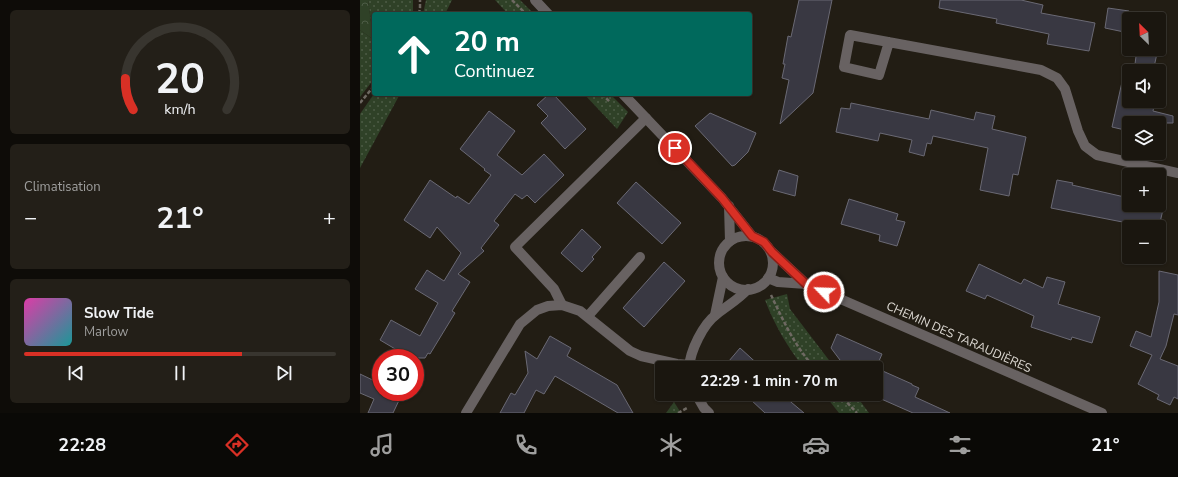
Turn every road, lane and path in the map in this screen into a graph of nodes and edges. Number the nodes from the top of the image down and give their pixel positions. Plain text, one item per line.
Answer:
1 (420, 0) edge
2 (512, 0) edge
3 (535, 0) edge
4 (419, 12) edge
5 (523, 12) edge
6 (546, 12) edge
7 (889, 42) junction
8 (372, 88) edge
9 (625, 96) edge
10 (360, 103) edge
11 (646, 118) junction
12 (1178, 172) edge
13 (729, 206) junction
14 (752, 236) junction
15 (730, 241) junction
16 (772, 252) junction
17 (640, 257) dead end
18 (723, 277) junction
19 (767, 280) junction
20 (806, 284) junction
21 (748, 289) junction
22 (562, 305) junction
23 (715, 315) junction
24 (588, 316) junction
25 (663, 361) edge
26 (690, 361) edge
27 (808, 361) edge
28 (700, 401) edge
29 (846, 401) edge
30 (466, 413) edge
31 (709, 413) edge
32 (857, 413) edge
33 (1102, 413) edge

1 - 4 path
2 - 5 path
3 - 6 street
7 - 7 street
7 - 12 street
8 - 10 path
9 - 11 street
11 - 13 street
11 - 22 street
13 - 14 street
13 - 15 street
14 - 15 street
14 - 16 street
15 - 18 street
16 - 19 street
16 - 20 street, CHEMIN DES TARAUDIÈRES
17 - 24 street
18 - 21 street
18 - 23 street
19 - 20 street, CHEMIN DES TARAUDIÈRES
19 - 21 street
19 - 27 path
20 - 33 street, CHEMIN DES TARAUDIÈRES
21 - 23 street
22 - 24 street
22 - 30 street
23 - 26 street
24 - 25 street
28 - 31 street
29 - 32 path

